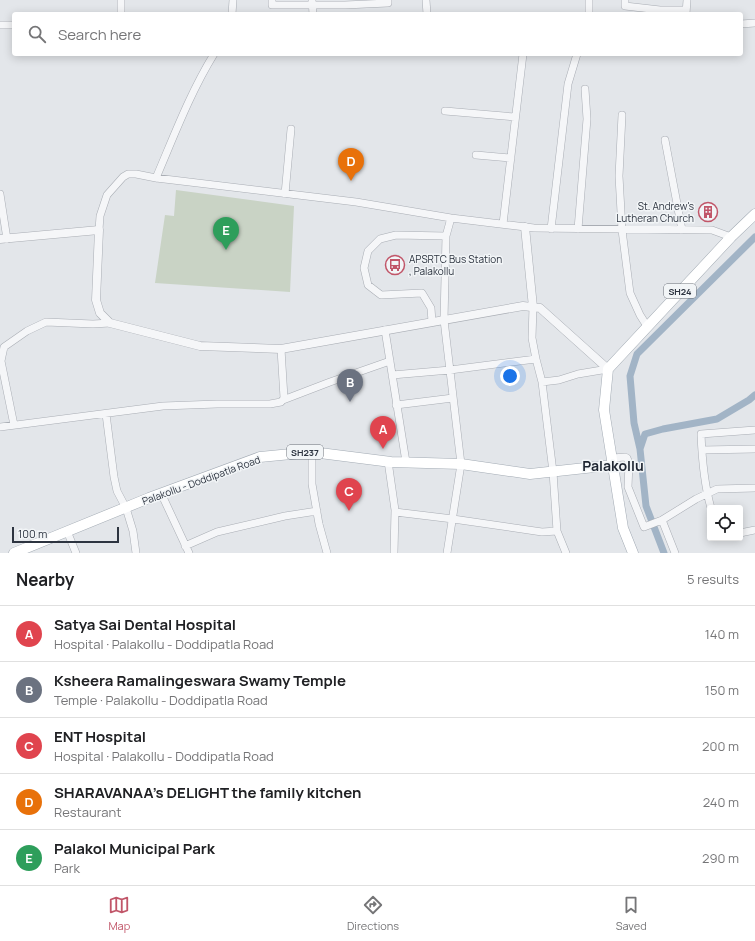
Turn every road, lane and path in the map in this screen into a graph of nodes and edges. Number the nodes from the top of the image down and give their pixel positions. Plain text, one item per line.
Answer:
1 (121, 0) edge
2 (233, 0) edge
3 (272, 0) edge
4 (388, 0) edge
5 (426, 0) edge
6 (589, 0) edge
7 (625, 0) edge
8 (687, 0) edge
9 (312, 3) edge
10 (121, 12) edge
11 (232, 12) edge
12 (427, 12) edge
13 (589, 12) edge
14 (686, 12) edge
15 (755, 23) edge
16 (743, 24) edge
17 (0, 25) edge
18 (12, 25) edge
19 (213, 56) edge
20 (523, 56) edge
21 (576, 56) edge
22 (586, 89) dead end
23 (445, 111) dead end
24 (622, 115) dead end
25 (515, 117) junction
26 (291, 129) dead end
27 (665, 140) dead end
28 (476, 155) dead end
29 (510, 158) junction
30 (156, 178) junction
31 (0, 194) edge
32 (285, 194) junction
33 (755, 214) edge
34 (451, 218) junction
35 (503, 224) junction
36 (525, 227) junction
37 (551, 229) junction
38 (99, 230) junction
39 (578, 230) junction
40 (622, 230) junction
41 (682, 230) junction
42 (446, 236) junction
43 (730, 237) junction
44 (3, 239) edge
45 (533, 307) junction
46 (444, 320) junction
47 (432, 322) junction
48 (110, 323) junction
49 (647, 326) junction
50 (385, 330) junction
51 (281, 349) junction
52 (536, 359) junction
53 (390, 361) junction
54 (608, 369) junction
55 (450, 370) junction
56 (392, 375) junction
57 (542, 382) junction
58 (453, 398) junction
59 (283, 400) junction
60 (396, 405) junction
61 (106, 414) junction
62 (14, 425) junction
63 (0, 427) edge
64 (755, 430) edge
65 (755, 449) edge
66 (702, 450) junction
67 (312, 452) junction
68 (388, 461) junction
69 (406, 462) junction
70 (613, 462) junction
71 (461, 464) junction
72 (553, 472) junction
73 (755, 488) edge
74 (707, 493) junction
75 (162, 494) junction
76 (710, 505) edge
77 (126, 508) junction
78 (317, 511) junction
79 (395, 512) junction
80 (453, 518) junction
81 (662, 520) junction
82 (755, 530) edge
83 (67, 531) junction
84 (557, 531) junction
85 (743, 532) edge
86 (187, 550) edge
87 (14, 553) edge
88 (76, 553) edge
89 (136, 553) edge
90 (326, 553) edge
91 (394, 553) edge
92 (447, 553) edge
93 (566, 553) edge
94 (633, 553) edge
95 (675, 553) edge

1 - 10 street
2 - 11 street
3 - 9 street
4 - 9 street
5 - 12 street
6 - 13 street
7 - 14 street
8 - 14 street
15 - 16 street
17 - 18 street
19 - 30 street
20 - 25 street
21 - 37 street
22 - 39 street
23 - 25 street
24 - 40 street
25 - 29 street
26 - 32 street
27 - 41 street
28 - 29 street
29 - 35 street
30 - 32 street
30 - 38 street
31 - 44 street
32 - 34 street
33 - 43 main road, SH24
34 - 35 street
34 - 42 street
35 - 36 street
36 - 37 street
36 - 45 street
37 - 39 street
38 - 44 street
38 - 48 street
39 - 40 street
40 - 41 street
40 - 49 street
41 - 43 street
42 - 46 street
42 - 47 street
43 - 49 main road, SH24
45 - 46 street
45 - 52 street
45 - 54 street
46 - 47 street
46 - 55 street
47 - 50 street
48 - 51 street
48 - 62 street
49 - 54 main road, SH24
50 - 51 street
50 - 53 street
51 - 59 street
52 - 55 street
52 - 57 street
53 - 56 street
53 - 59 street
54 - 57 street
54 - 70 main road
55 - 56 street
55 - 58 street
56 - 60 street
57 - 72 street
58 - 60 street
58 - 71 street
59 - 61 street
60 - 69 street
61 - 62 street
61 - 77 street
62 - 63 street
64 - 66 street
65 - 66 street
66 - 74 street
67 - 68 main road, Palakollu - Doddipatla Road / SH237
67 - 75 main road, Palakollu - Doddipatla Road / SH237
67 - 78 street
68 - 69 main road, Palakollu - Doddipatla Road / SH237
68 - 79 street
69 - 71 main road, Palakollu - Doddipatla Road / SH237
70 - 72 main road, Palakollu - Doddipatla Road / SH237
70 - 81 street
70 - 94 main road
71 - 72 main road, Palakollu - Doddipatla Road / SH237
71 - 80 street
72 - 84 street
73 - 74 street
74 - 76 street
74 - 81 street
75 - 77 main road, Palakollu - Doddipatla Road / SH237
75 - 86 street
77 - 83 main road, Palakollu - Doddipatla Road / SH237
77 - 89 street
78 - 86 street
78 - 90 street
79 - 80 street
79 - 91 street
80 - 84 street
80 - 92 street
81 - 95 street
82 - 85 street
83 - 87 main road, Palakollu - Doddipatla Road / SH237
83 - 88 street
84 - 93 street

